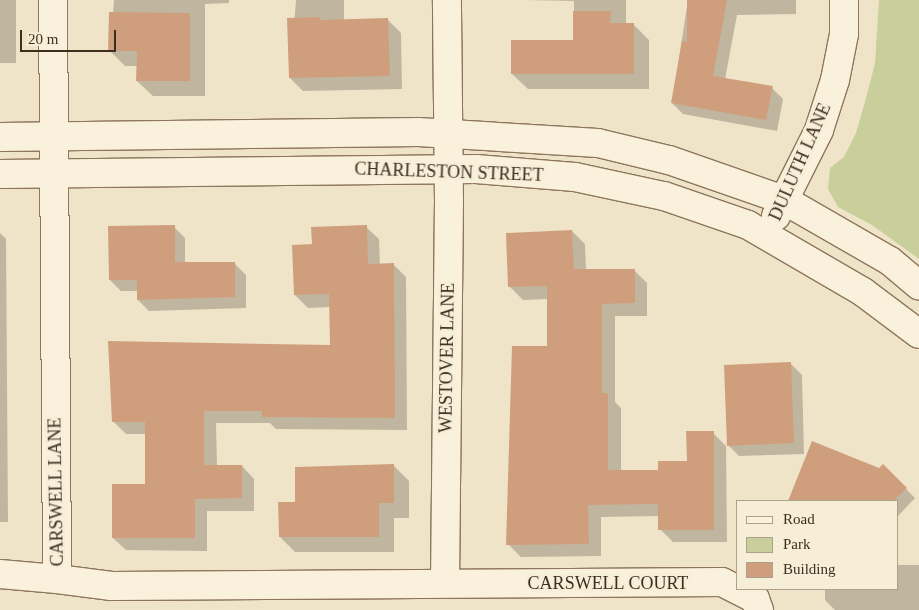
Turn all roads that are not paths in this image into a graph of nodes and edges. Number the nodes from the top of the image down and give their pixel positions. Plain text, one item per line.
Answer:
1 (52, 0) edge
2 (447, 0) edge
3 (844, 0) edge
4 (448, 133) junction
5 (55, 136) junction
6 (0, 137) edge
7 (448, 170) junction
8 (0, 174) edge
9 (54, 174) junction
10 (784, 200) junction
11 (767, 235) junction
12 (919, 284) edge
13 (919, 334) edge
14 (0, 574) edge
15 (57, 579) junction
16 (445, 583) junction
17 (736, 589) edge
18 (738, 590) edge
19 (759, 610) edge

1 - 5 street, CARSWELL LANE
2 - 4 street, WESTOVER LANE
3 - 10 street, DULUTH LANE
4 - 5 street, CHARLESTON STREET
4 - 7 street, WESTOVER LANE
4 - 10 street, CHARLESTON STREET
5 - 6 street, CHARLESTON STREET
5 - 9 street, CARSWELL LANE
7 - 9 street, CHARLESTON STREET
7 - 11 street, CHARLESTON STREET
7 - 16 street, WESTOVER LANE
8 - 9 street, CHARLESTON STREET
9 - 15 street, CARSWELL LANE
10 - 11 street, DULUTH LANE
10 - 12 street, CHARLESTON STREET
11 - 13 street, CHARLESTON STREET
14 - 15 street
15 - 16 street, CARSWELL LANE
16 - 17 street, CARSWELL COURT
18 - 19 street, CARSWELL COURT

